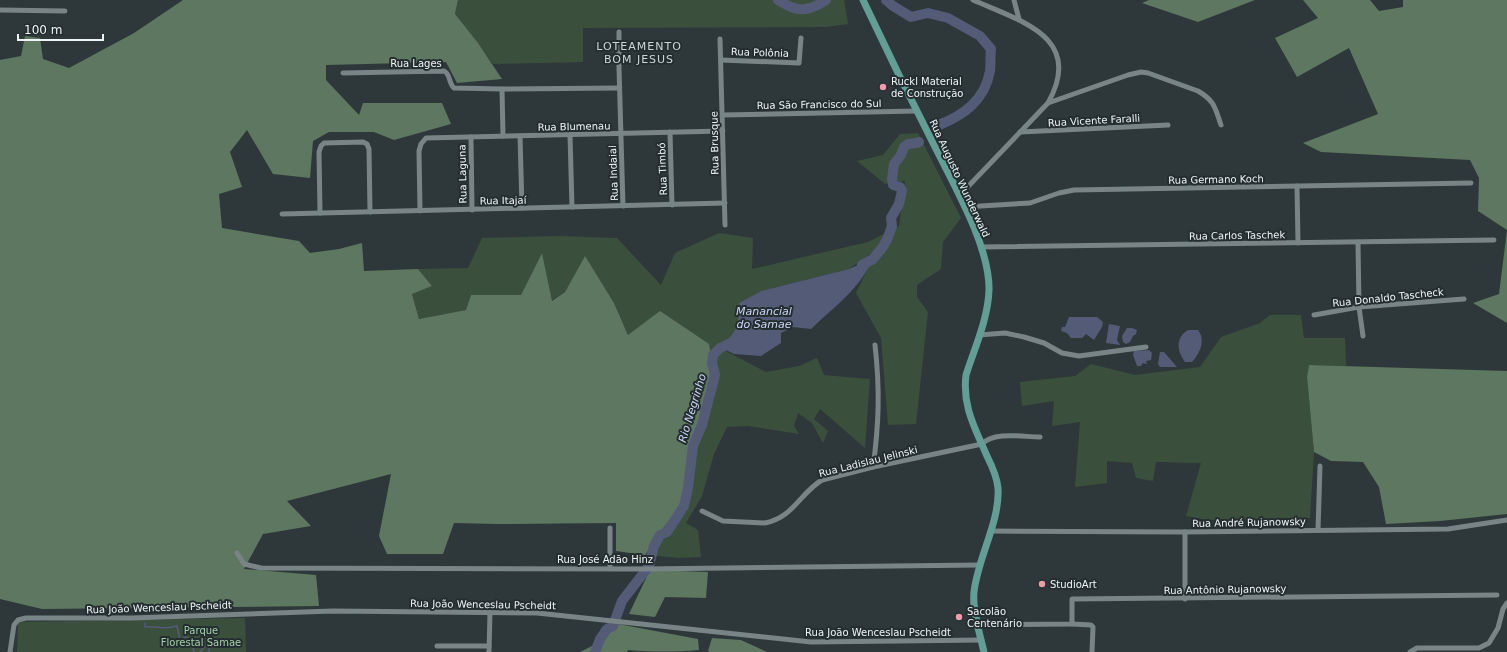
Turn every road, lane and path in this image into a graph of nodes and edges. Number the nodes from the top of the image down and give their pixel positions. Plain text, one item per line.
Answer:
1 (862, 0) edge
2 (973, 0) edge
3 (986, 0) edge
4 (1014, 0) edge
5 (981, 3) junction
6 (0, 10) edge
7 (65, 11) dead end
8 (1019, 19) junction
9 (619, 32) dead end
10 (801, 38) dead end
11 (720, 39) dead end
12 (721, 60) junction
13 (343, 73) dead end
14 (619, 88) junction
15 (502, 89) junction
16 (1048, 103) junction
17 (917, 111) junction
18 (722, 116) junction
19 (1168, 125) dead end
20 (1220, 126) dead end
21 (723, 131) junction
22 (670, 132) junction
23 (1020, 132) junction
24 (621, 134) junction
25 (570, 135) junction
26 (503, 136) junction
27 (520, 136) junction
28 (471, 137) junction
29 (1471, 183) dead end
30 (1297, 186) junction
31 (959, 196) junction
32 (724, 204) junction
33 (672, 205) junction
34 (623, 206) junction
35 (572, 207) junction
36 (964, 207) junction
37 (522, 208) junction
38 (472, 210) junction
39 (420, 211) junction
40 (370, 212) junction
41 (282, 214) dead end
42 (320, 214) junction
43 (725, 225) dead end
44 (1494, 240) dead end
45 (1358, 242) junction
46 (1298, 243) junction
47 (981, 247) junction
48 (1464, 299) dead end
49 (1359, 307) junction
50 (1314, 314) dead end
51 (979, 335) junction
52 (1363, 336) dead end
53 (875, 345) dead end
54 (1146, 347) dead end
55 (1040, 437) dead end
56 (982, 444) junction
57 (1320, 466) dead end
58 (873, 467) junction
59 (702, 511) dead end
60 (1507, 520) edge
61 (610, 528) dead end
62 (1318, 530) junction
63 (990, 531) junction
64 (1185, 532) junction
65 (237, 553) dead end
66 (980, 565) junction
67 (610, 568) junction
68 (1497, 595) dead end
69 (1186, 599) junction
70 (1507, 603) edge
71 (490, 612) junction
72 (1072, 624) junction
73 (979, 625) junction
74 (982, 640) junction
75 (437, 646) dead end
76 (489, 649) edge
77 (10, 652) edge
78 (984, 652) edge
79 (1092, 652) edge
80 (1410, 652) edge

1 - 17 main road, Rua Augusto Wunderwald
2 - 5 street
3 - 5 street
4 - 8 street
5 - 8 street
6 - 7 street
8 - 16 street
9 - 14 street, Rua Indaial
10 - 12 street, Rua Polônia
11 - 12 street, Rua Brusque
12 - 18 street, Rua Brusque
13 - 15 street, Rua Lages
14 - 15 street
14 - 24 street, Rua Indaial
15 - 26 street
16 - 20 street
16 - 23 street
17 - 18 street, Rua São Francisco do Sul
17 - 31 main road, Rua Augusto Wunderwald
18 - 21 street, Rua Brusque
19 - 23 street, Rua Vicente Faralli
21 - 22 street, Rua Blumenau
21 - 32 street, Rua Brusque
22 - 24 street, Rua Blumenau
22 - 33 street, Rua Timbó
23 - 31 street
24 - 25 street, Rua Blumenau
24 - 34 street, Rua Indaial
25 - 27 street, Rua Blumenau
25 - 35 street
26 - 27 street, Rua Blumenau
26 - 28 street, Rua Blumenau
27 - 37 street
28 - 38 street, Rua Laguna
28 - 39 street, Rua Blumenau
29 - 30 street, Rua Germano Koch
30 - 36 street, Rua Germano Koch
30 - 46 street
31 - 36 main road, Rua Augusto Wunderwald
32 - 33 street, Rua Itajaí
32 - 43 street, Rua Brusque
33 - 34 street, Rua Itajaí
34 - 35 street, Rua Itajaí
35 - 37 street, Rua Itajaí
36 - 47 main road, Rua Augusto Wunderwald
37 - 38 street, Rua Itajaí
38 - 39 street, Rua Itajaí
39 - 40 street, Rua Itajaí
40 - 42 street, Rua Itajaí
40 - 42 street
41 - 42 street, Rua Itajaí
44 - 45 street, Rua Carlos Taschek
45 - 46 street, Rua Carlos Taschek
45 - 49 street
46 - 47 street, Rua Carlos Taschek
47 - 51 main road, Rua Augusto Wunderwald
48 - 49 street, Rua Donaldo Tascheck
49 - 50 street, Rua Donaldo Tascheck
49 - 52 street
51 - 54 street
51 - 56 main road, Rua Augusto Wunderwald
53 - 58 street
55 - 56 street, Rua Ladislau Jelinski
56 - 58 street, Rua Ladislau Jelinski
56 - 63 main road, Rua Augusto Wunderwald
57 - 62 street
58 - 59 street, Rua Ladislau Jelinski
60 - 62 street, Rua André Rujanowsky
61 - 67 street
62 - 64 street, Rua André Rujanowsky
63 - 64 street, Rua André Rujanowsky
63 - 66 main road, Rua Augusto Wunderwald
64 - 69 street
65 - 67 street, Rua José Adão Hinz
66 - 67 street, Rua José Adão Hinz
66 - 73 main road, Rua Augusto Wunderwald
68 - 69 street, Rua Antônio Rujanowsky
69 - 72 street, Rua Antônio Rujanowsky
70 - 80 street
71 - 74 street, Rua João Wenceslau Pscheidt
71 - 76 street
71 - 77 street, Rua João Wenceslau Pscheidt
72 - 73 street
72 - 79 street
73 - 74 main road, Rua Augusto Wunderwald
74 - 78 main road, Rua Augusto Wunderwald
75 - 76 street

